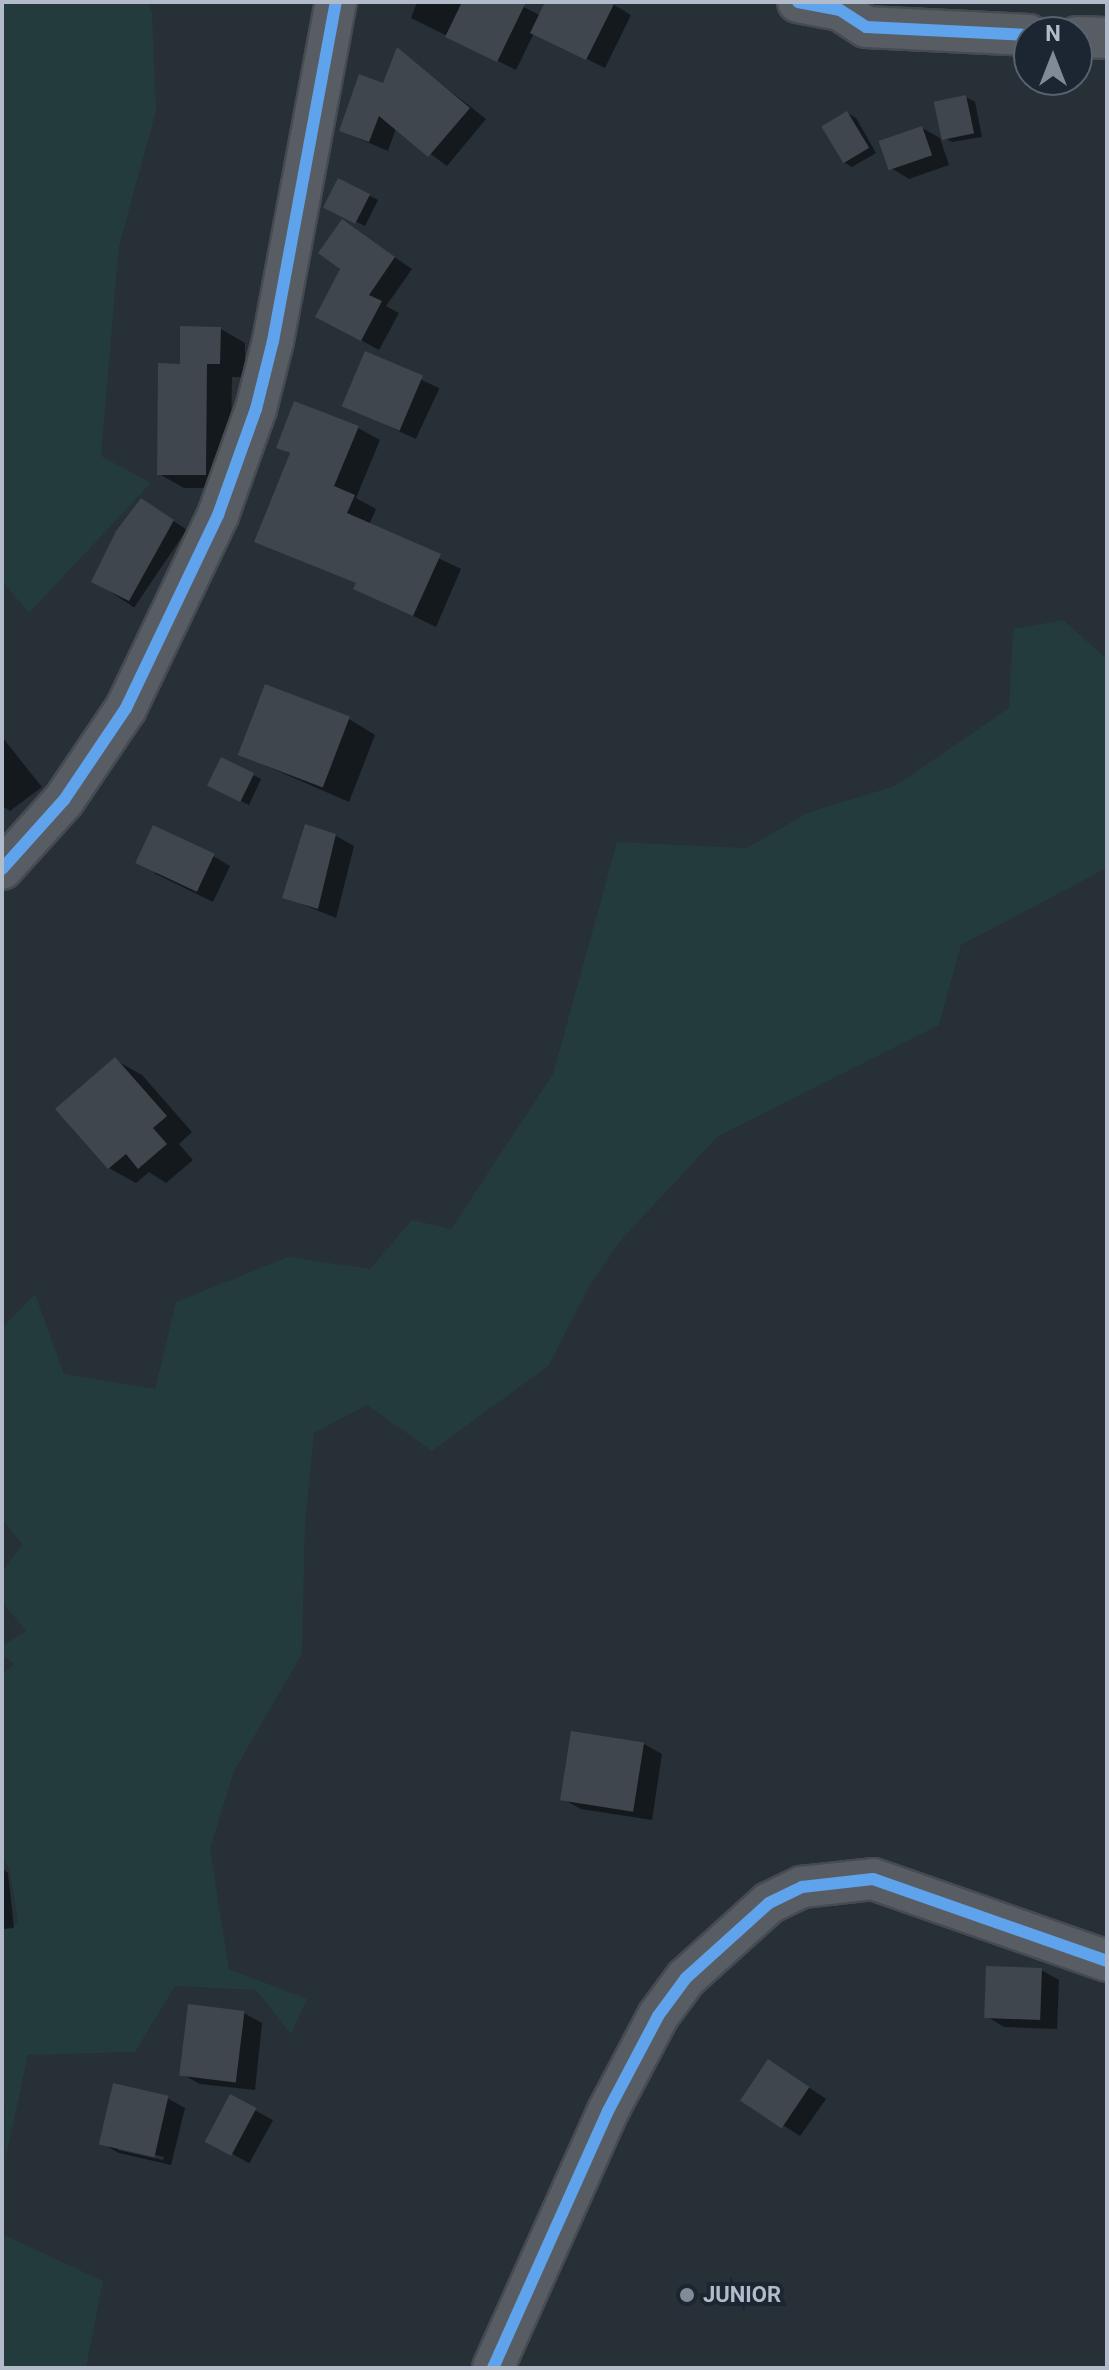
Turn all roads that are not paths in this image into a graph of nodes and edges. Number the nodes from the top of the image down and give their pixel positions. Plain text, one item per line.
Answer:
1 (336, 2) edge
2 (798, 2) edge
3 (1013, 34) edge
4 (2, 869) edge
5 (1107, 1961) edge
6 (493, 2368) edge

1 - 4 street
2 - 3 street
5 - 6 street

